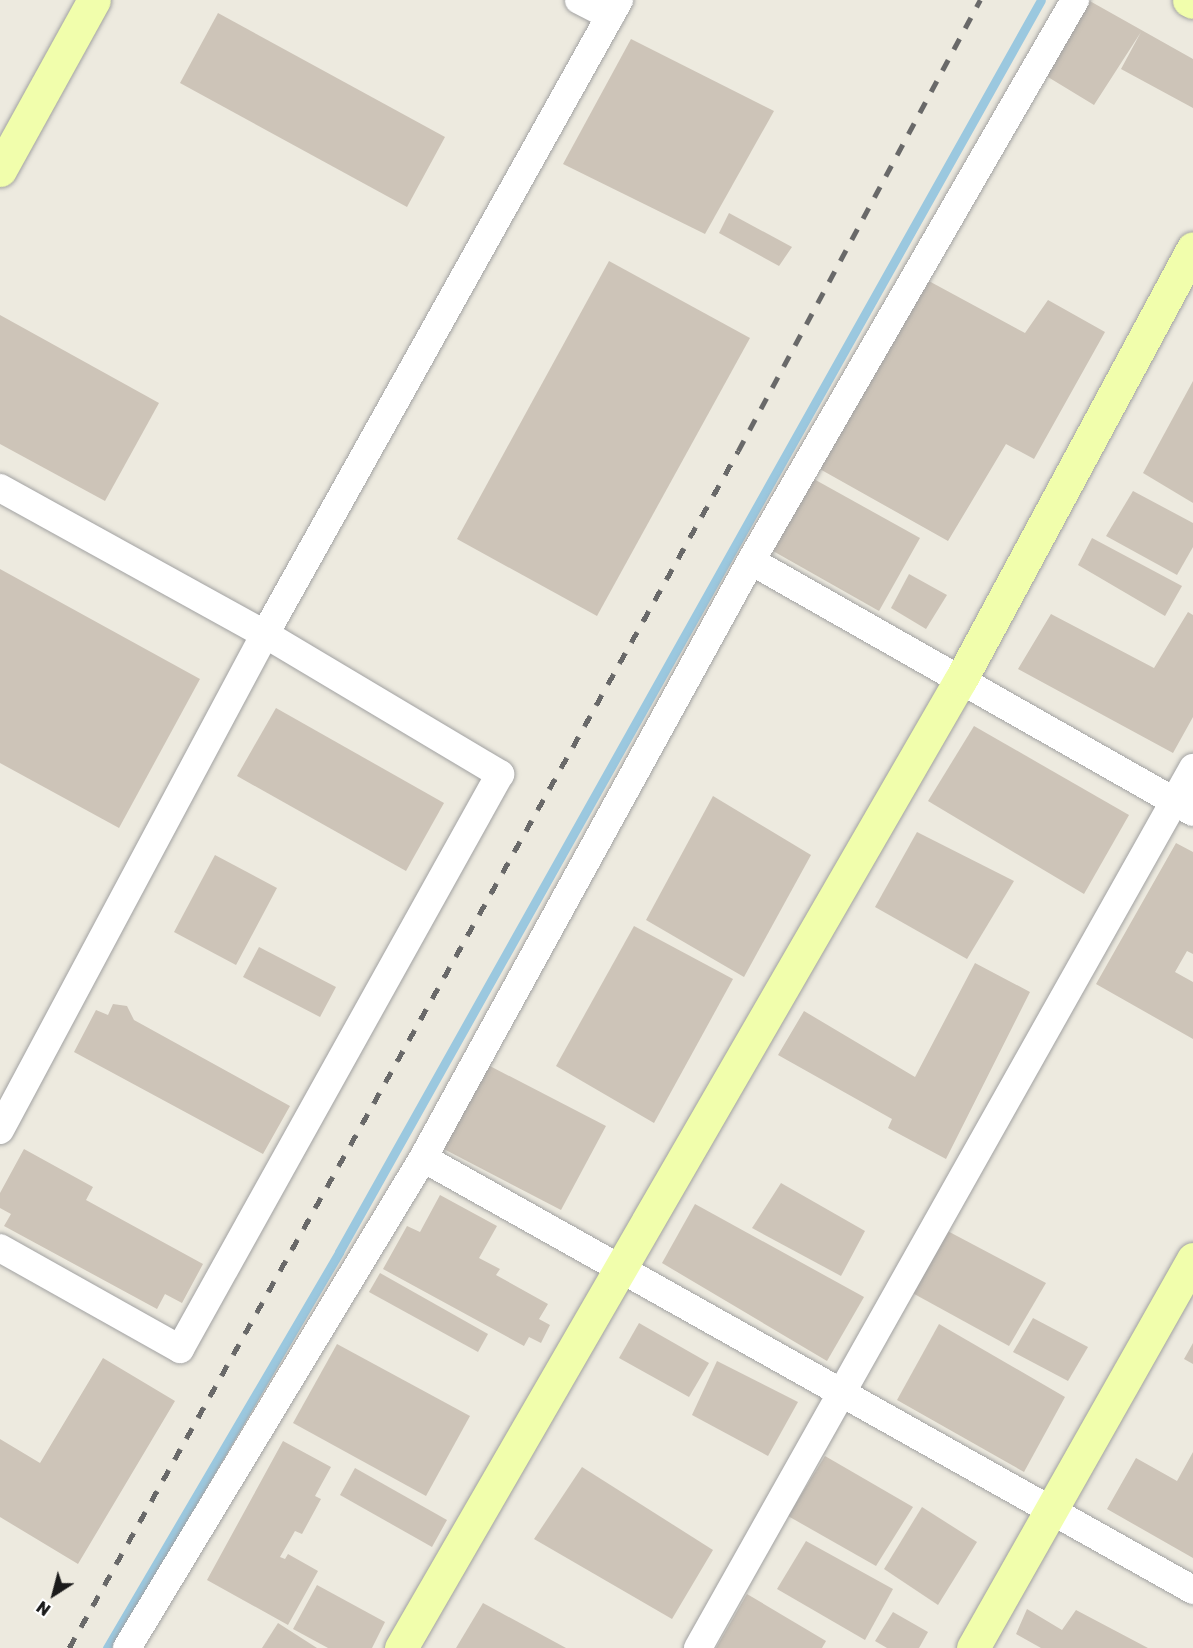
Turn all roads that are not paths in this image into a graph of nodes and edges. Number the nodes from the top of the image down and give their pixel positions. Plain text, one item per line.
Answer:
1 (94, 0) edge
2 (579, 0) edge
3 (1075, 0) edge
4 (615, 8) edge
5 (0, 170) edge
6 (1193, 248) edge
7 (0, 488) edge
8 (751, 561) junction
9 (265, 634) junction
10 (961, 679) junction
11 (1193, 768) edge
12 (1184, 807) edge
13 (0, 1130) edge
14 (423, 1158) junction
15 (0, 1248) edge
16 (1193, 1259) edge
17 (620, 1269) junction
18 (840, 1392) junction
19 (1053, 1508) junction
20 (1193, 1590) edge
21 (127, 1648) edge
22 (401, 1648) edge
23 (698, 1648) edge
24 (973, 1648) edge

1 - 5 street
2 - 4 street
3 - 8 street
4 - 9 street
6 - 10 street
7 - 9 street
8 - 10 street
8 - 14 street
9 - 13 street
9 - 15 street
10 - 12 street
10 - 17 street
11 - 12 street
12 - 18 street
14 - 17 street
14 - 21 street
16 - 19 street
17 - 18 street
17 - 22 street
18 - 19 street
18 - 23 street
19 - 20 street
19 - 24 street

